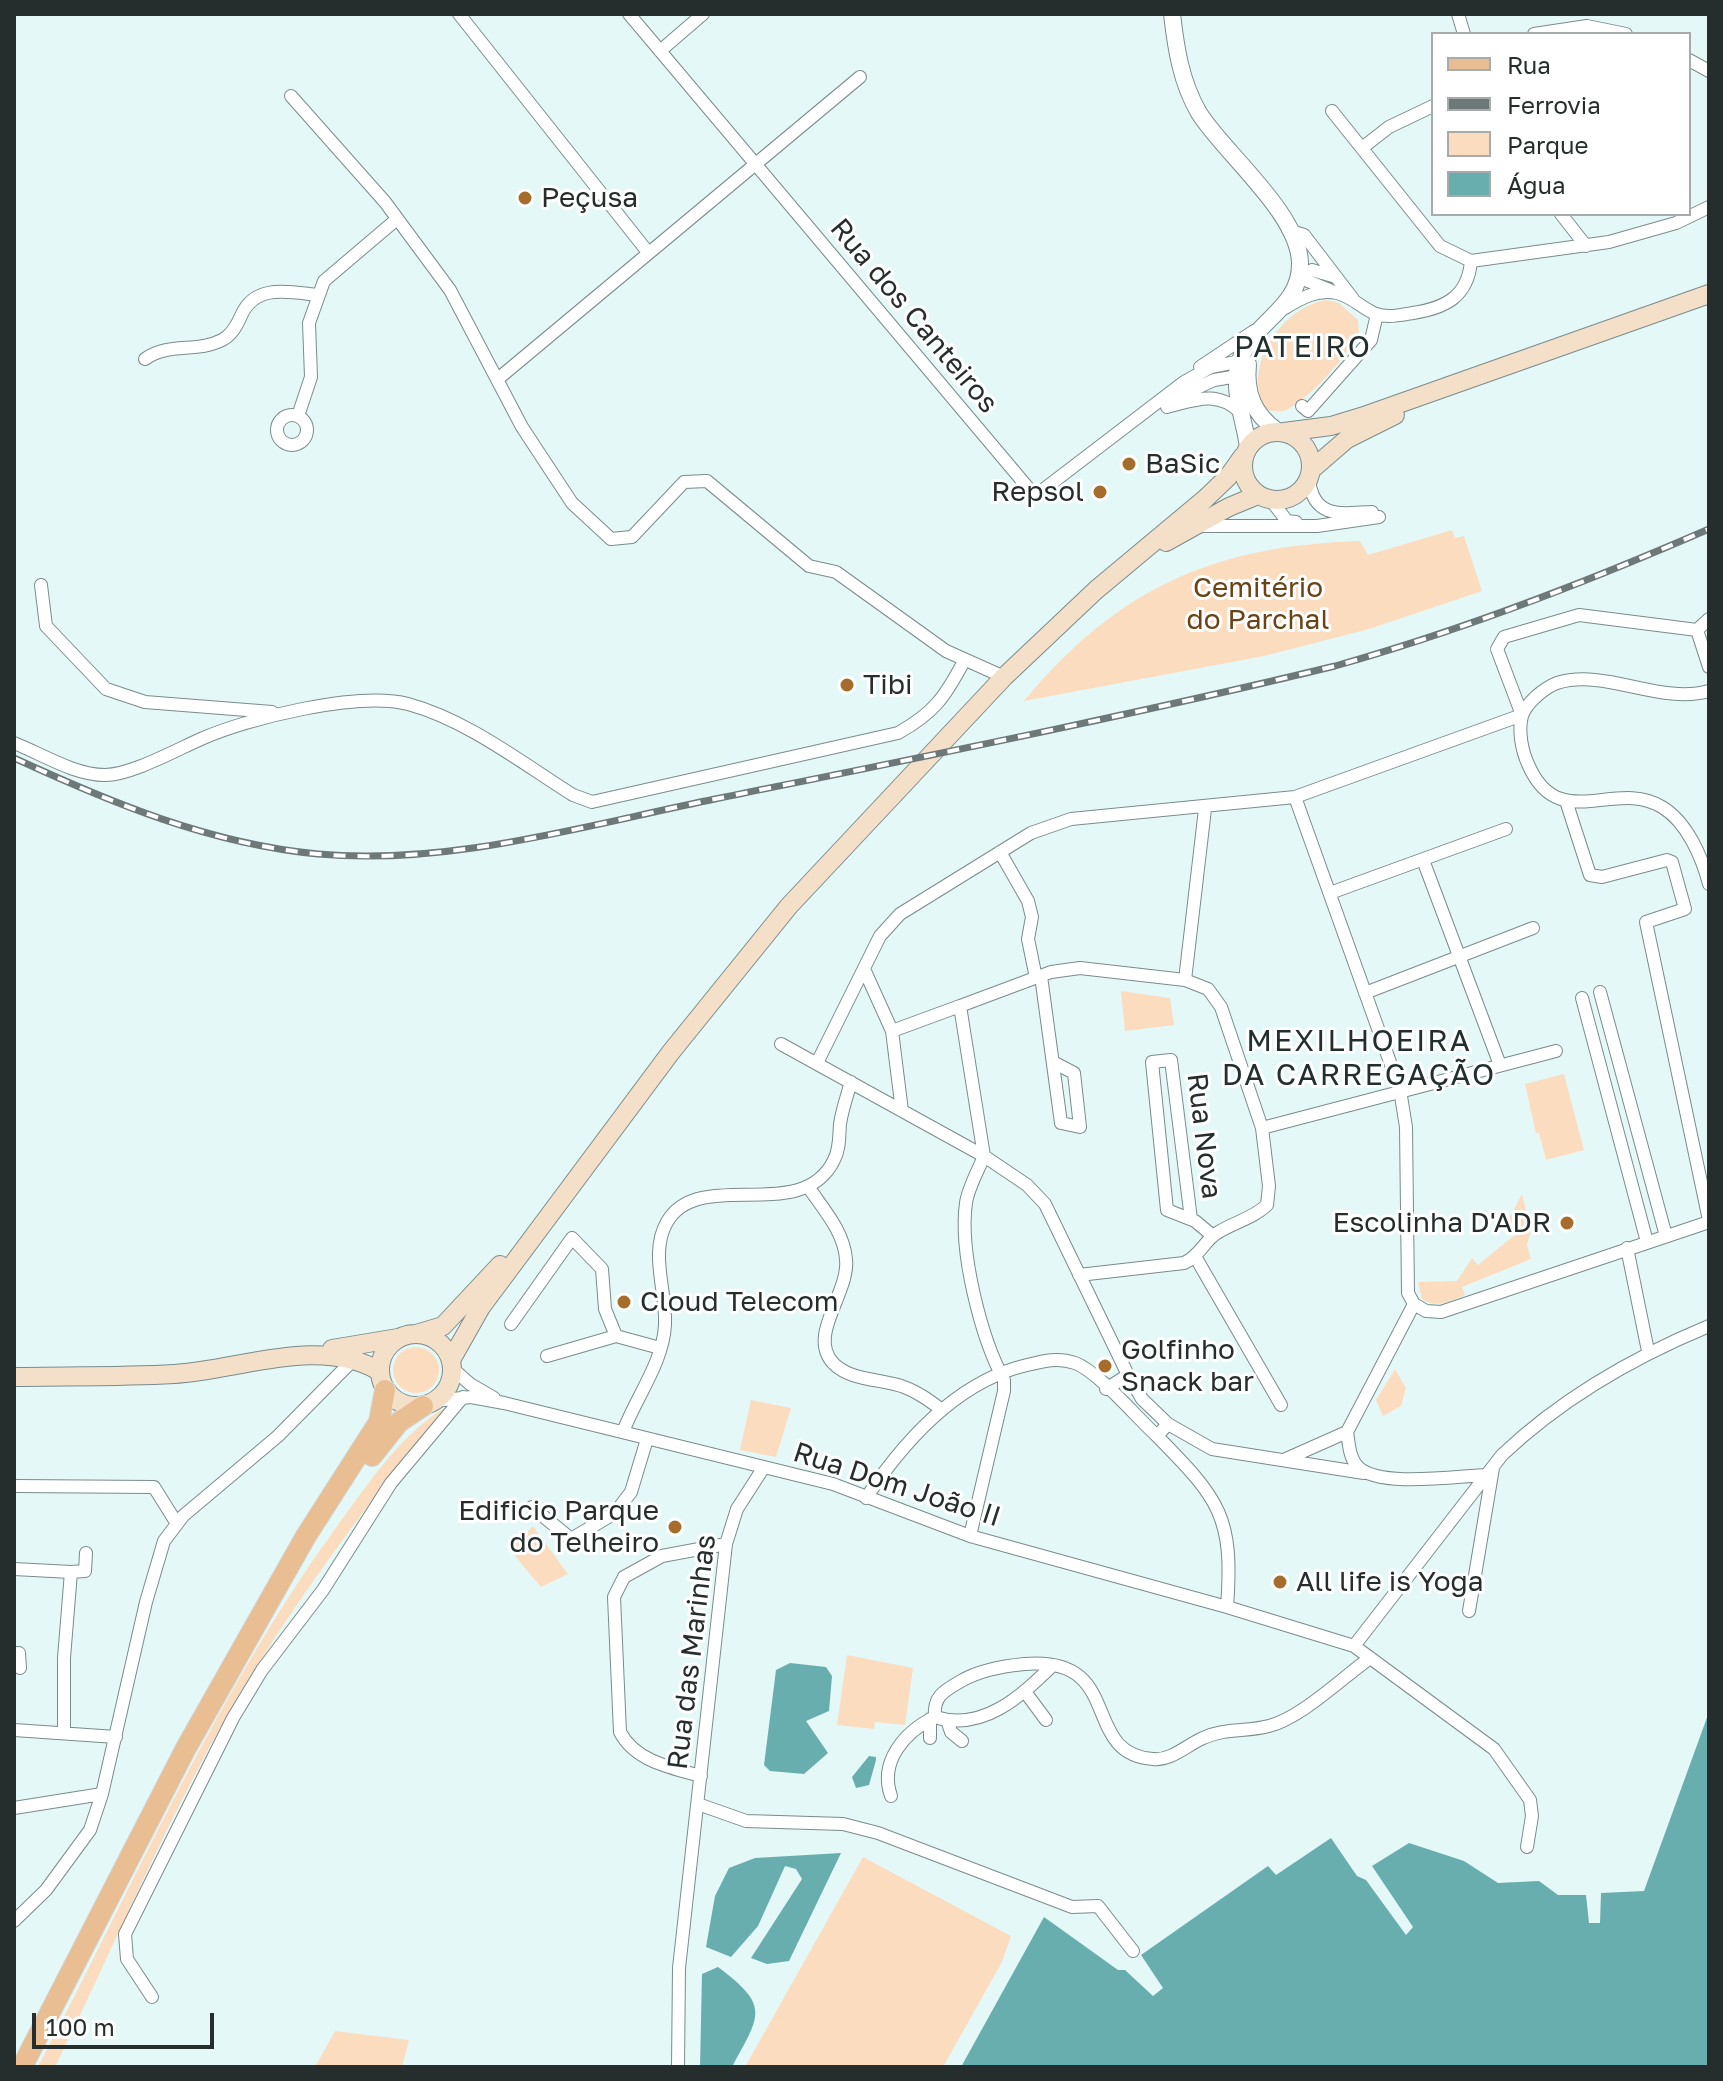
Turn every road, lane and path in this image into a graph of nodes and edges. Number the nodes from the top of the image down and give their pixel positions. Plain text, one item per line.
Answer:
1 (459, 14) edge
2 (629, 14) edge
3 (703, 14) edge
4 (1172, 14) edge
5 (1547, 32) edge
6 (1616, 32) edge
7 (660, 51) junction
8 (1691, 61) edge
9 (1709, 71) edge
10 (860, 77) dead end
11 (291, 96) dead end
12 (1431, 107) edge
13 (1332, 111) dead end
14 (1362, 148) junction
15 (756, 166) junction
16 (1709, 207) edge
17 (1563, 216) edge
18 (1690, 216) edge
19 (1691, 216) edge
20 (397, 219) junction
21 (1288, 230) junction
22 (1586, 246) junction
23 (647, 251) junction
24 (1471, 261) junction
25 (1298, 277) junction
26 (1336, 277) junction
27 (1338, 293) junction
28 (1709, 294) edge
29 (318, 295) junction
30 (1358, 304) junction
31 (1279, 313) junction
32 (1377, 314) junction
33 (145, 359) dead end
34 (1245, 368) junction
35 (499, 378) junction
36 (1465, 378) junction
37 (1302, 406) dead end
38 (1144, 412) junction
39 (1240, 412) junction
40 (298, 416) dead end
41 (1281, 431) junction
42 (1246, 452) junction
43 (1310, 474) junction
44 (1264, 497) junction
45 (1317, 526) junction
46 (1125, 566) junction
47 (41, 585) dead end
48 (1709, 619) edge
49 (1697, 630) junction
50 (964, 661) dead end
51 (1709, 667) edge
52 (1004, 677) junction
53 (1709, 691) edge
54 (279, 713) junction
55 (1522, 715) junction
56 (14, 743) edge
57 (1295, 797) junction
58 (1567, 804) junction
59 (1205, 809) junction
60 (1506, 829) dead end
61 (1000, 852) junction
62 (1423, 860) junction
63 (1708, 879) edge
64 (1330, 893) junction
65 (1533, 928) dead end
66 (1459, 956) junction
67 (864, 969) junction
68 (1039, 977) junction
69 (1185, 980) junction
70 (1600, 992) dead end
71 (1365, 993) junction
72 (1582, 998) dead end
73 (960, 1006) junction
74 (892, 1031) junction
75 (781, 1044) dead end
76 (1556, 1051) dead end
77 (1053, 1062) junction
78 (817, 1063) junction
79 (1500, 1065) junction
80 (851, 1082) junction
81 (1400, 1090) junction
82 (902, 1111) junction
83 (1262, 1128) junction
84 (984, 1156) junction
85 (586, 1166) junction
86 (809, 1188) junction
87 (1191, 1219) junction
88 (1709, 1221) edge
89 (1213, 1236) junction
90 (1666, 1236) junction
91 (1647, 1242) junction
92 (1627, 1248) junction
93 (1196, 1258) junction
94 (1079, 1275) junction
95 (1414, 1304) junction
96 (511, 1324) dead end
97 (1709, 1326) edge
98 (408, 1336) junction
99 (616, 1336) junction
100 (660, 1348) junction
101 (1648, 1351) junction
102 (358, 1352) junction
103 (547, 1356) dead end
104 (279, 1360) junction
105 (452, 1364) junction
106 (999, 1372) junction
107 (1128, 1375) junction
108 (14, 1377) edge
109 (382, 1381) junction
110 (1106, 1389) junction
111 (463, 1397) junction
112 (504, 1403) junction
113 (429, 1404) junction
114 (1281, 1405) dead end
115 (942, 1410) junction
116 (1168, 1424) junction
117 (623, 1432) junction
118 (1347, 1432) junction
119 (1157, 1436) junction
120 (647, 1439) junction
121 (1286, 1459) junction
122 (764, 1467) junction
123 (1490, 1470) junction
124 (1371, 1475) junction
125 (14, 1486) edge
126 (866, 1498) junction
127 (532, 1507) dead end
128 (178, 1518) junction
129 (970, 1536) junction
130 (726, 1544) junction
131 (86, 1553) dead end
132 (14, 1569) edge
133 (71, 1572) junction
134 (1227, 1607) junction
135 (1469, 1611) dead end
136 (261, 1618) junction
137 (1354, 1646) junction
138 (14, 1653) edge
139 (1370, 1658) junction
140 (1052, 1666) junction
141 (20, 1668) dead end
142 (1026, 1693) junction
143 (987, 1713) junction
144 (937, 1719) junction
145 (1046, 1720) dead end
146 (995, 1727) dead end
147 (14, 1730) edge
148 (64, 1732) junction
149 (116, 1737) junction
150 (930, 1738) dead end
151 (962, 1741) dead end
152 (701, 1776) junction
153 (102, 1794) junction
154 (891, 1796) dead end
155 (698, 1804) junction
156 (14, 1808) edge
157 (1527, 1847) dead end
158 (14, 1921) edge
159 (1133, 1951) dead end
160 (152, 1997) dead end
161 (22, 2067) edge
162 (678, 2067) edge

1 - 23 street
2 - 7 street, Rua dos Canteiros
3 - 7 street
4 - 21 street
5 - 6 street
7 - 15 street, Rua dos Canteiros
8 - 9 street
10 - 15 street
11 - 20 street
12 - 14 street
13 - 14 street
14 - 24 street
15 - 23 street
15 - 38 street, Rua dos Canteiros
16 - 19 street
17 - 22 street
18 - 22 street
20 - 29 street
20 - 35 street
21 - 25 street
21 - 26 street
22 - 24 street
23 - 35 street
24 - 32 street
25 - 26 street
25 - 27 street
25 - 31 street
26 - 30 street
27 - 30 street
27 - 31 street
28 - 36 main road
29 - 33 street
29 - 40 street
30 - 32 street
31 - 34 street
31 - 38 street
32 - 37 street
34 - 38 street
34 - 39 street
34 - 41 street
35 - 52 street
36 - 41 main road
36 - 43 main road
38 - 39 street
39 - 42 street
41 - 42 main road
41 - 43 main road
42 - 44 main road
42 - 46 main road
43 - 44 main road
43 - 45 street
44 - 45 street
44 - 46 main road
45 - 46 street
46 - 52 main road
47 - 54 street
48 - 49 street
49 - 51 street
49 - 55 street
50 - 54 street
52 - 85 main road
53 - 55 street
54 - 56 street
55 - 57 street
55 - 58 street
57 - 59 street
57 - 64 street
58 - 63 street
58 - 88 street
59 - 61 street
59 - 69 street
60 - 62 street
61 - 67 street
61 - 68 street
62 - 64 street
62 - 66 street
64 - 71 street
65 - 66 street
66 - 71 street
66 - 79 street
67 - 74 street
67 - 78 street
68 - 69 street
68 - 73 street
68 - 77 street
69 - 83 street
70 - 90 street
71 - 81 street
72 - 91 street
73 - 74 street
73 - 84 street
74 - 82 street
75 - 78 street
76 - 79 street
77 - 77 street
78 - 80 street
79 - 81 street
80 - 82 street
80 - 86 street
81 - 83 street
81 - 95 street
82 - 84 street
83 - 89 street
84 - 94 street
84 - 106 street
85 - 98 main road
85 - 105 main road
86 - 100 street
86 - 115 street
87 - 87 street, Rua Nova
87 - 89 street, Rua Nova
88 - 90 street
89 - 93 street
90 - 91 street
91 - 92 street
92 - 95 street
92 - 101 street
93 - 94 street
93 - 114 street
94 - 107 street
95 - 118 street
96 - 99 street
97 - 101 street
98 - 102 main road
98 - 105 main road
98 - 109 main road
99 - 100 street
99 - 103 street
100 - 117 street
101 - 123 street
102 - 104 main road
102 - 104 main road
102 - 109 main road
102 - 128 street
104 - 108 main road
105 - 112 street
105 - 113 main road
106 - 110 street
106 - 115 street
106 - 129 street
107 - 110 street
107 - 116 street
109 - 113 main road
109 - 136 main road
110 - 119 street
111 - 112 street
111 - 113 street
111 - 160 street
112 - 117 street, Rua Dom João II
113 - 136 main road
115 - 126 street
116 - 119 street
116 - 121 street
117 - 120 street, Rua Dom João II
118 - 121 street
118 - 124 street
119 - 134 street
120 - 122 street, Rua Dom João II
120 - 127 street
121 - 124 street
122 - 126 street, Rua Dom João II
122 - 130 street, Rua das Marinhas
123 - 124 street
123 - 135 street
123 - 137 street
125 - 128 street
126 - 129 street, Rua Dom João II
128 - 149 street
129 - 134 street, Rua Dom João II
130 - 152 street, Rua das Marinhas
130 - 152 street
131 - 133 street
132 - 133 street
133 - 148 street
134 - 137 street, Rua Dom João II
136 - 161 main road
137 - 139 street, Rua Dom João II
138 - 141 street
139 - 140 street
139 - 157 street, Rua Dom João II
140 - 142 street
140 - 144 street
142 - 143 street
142 - 145 street
143 - 144 street
143 - 146 street
144 - 150 street
144 - 151 street
144 - 154 street
147 - 148 street
148 - 149 street
149 - 153 street
152 - 155 street, Rua das Marinhas
153 - 156 street
153 - 158 street
155 - 159 street
155 - 162 street, Rua das Marinhas

